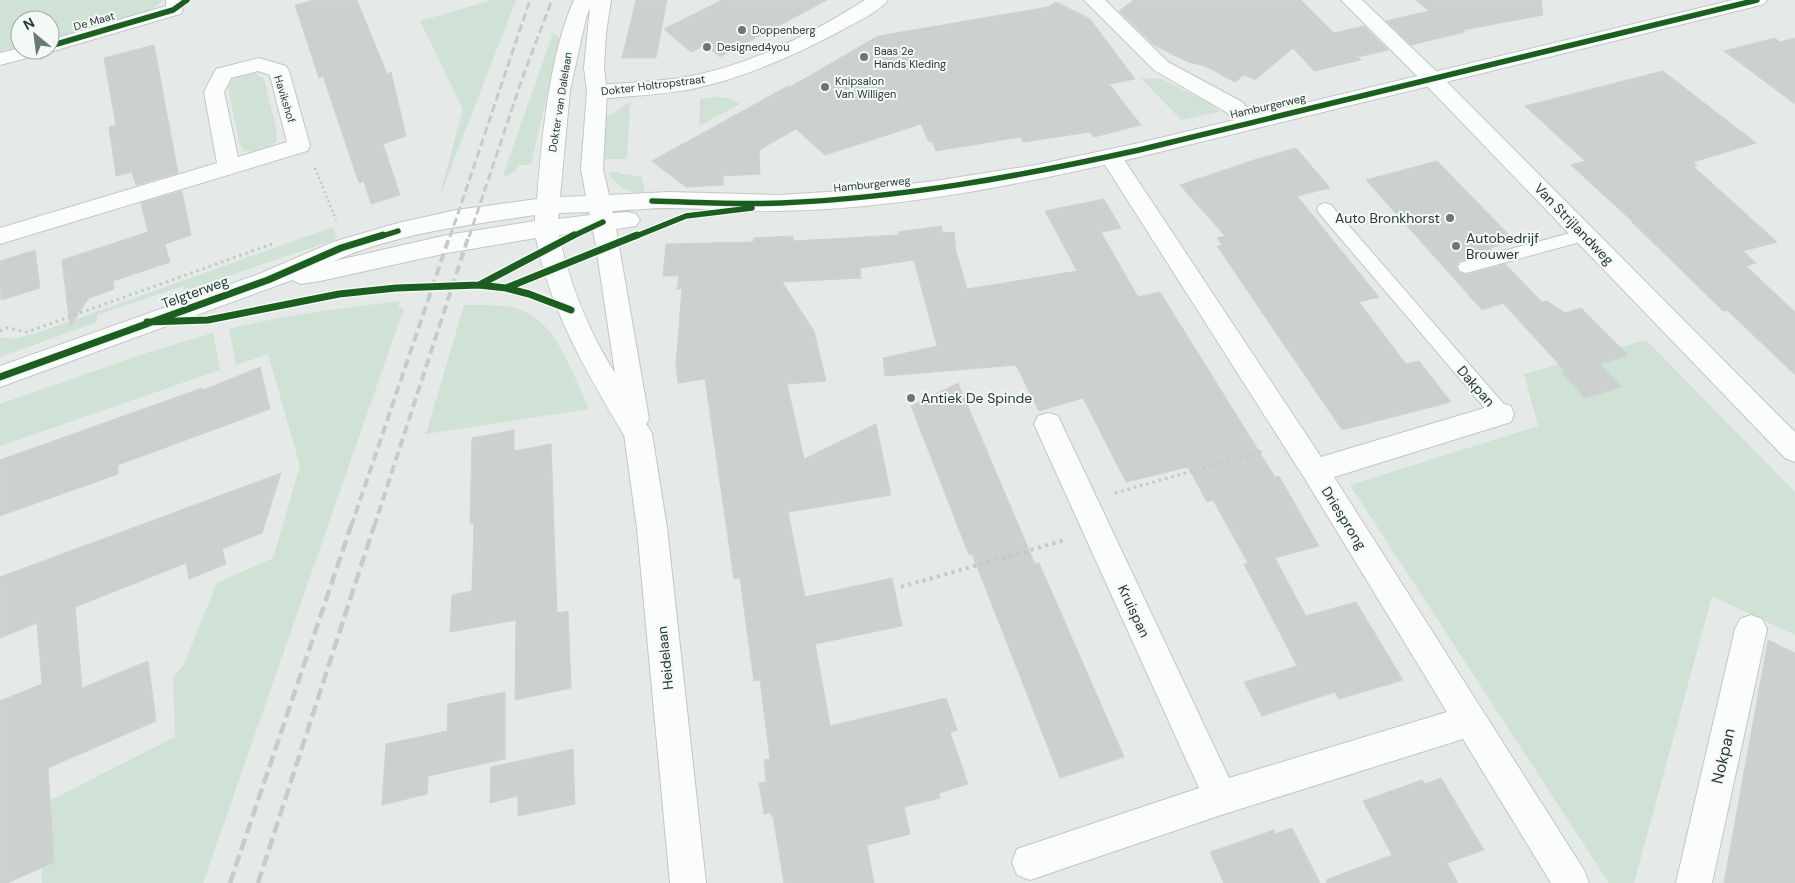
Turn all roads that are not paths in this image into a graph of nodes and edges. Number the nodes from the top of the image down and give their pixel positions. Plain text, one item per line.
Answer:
1 (584, 0) edge
2 (601, 0) edge
3 (878, 0) edge
4 (1094, 0) edge
5 (1352, 0) edge
6 (1756, 0) edge
7 (173, 5) edge
8 (60, 43) edge
9 (1432, 79) junction
10 (597, 92) junction
11 (1249, 122) junction
12 (1111, 157) junction
13 (229, 167) junction
14 (1325, 209) dead end
15 (601, 213) junction
16 (546, 217) junction
17 (1585, 235) junction
18 (0, 236) edge
19 (1466, 267) dead end
20 (0, 377) edge
21 (1501, 414) joint
22 (1048, 424) dead end
23 (638, 434) junction
24 (1795, 450) edge
25 (1315, 471) junction
26 (1751, 630) dead end
27 (1470, 721) junction
28 (1221, 798) junction
29 (1030, 862) dead end
30 (688, 883) edge
31 (1571, 883) edge
32 (1694, 883) edge

1 - 16 street, Dokter van Dalelaan
2 - 10 street, Dokter van Dalelaan
3 - 10 street, Dokter Holtropstraat
4 - 11 street, Hamburgerweg
5 - 9 street, Van Strijlandweg
6 - 9 street, Hamburgerweg
7 - 8 street, De Maat
9 - 11 street, Hamburgerweg
9 - 17 street, Van Strijlandweg
10 - 15 street, Dokter van Dalelaan
11 - 12 street, Hamburgerweg
12 - 15 street, Hamburgerweg
12 - 25 street, Driesprong
13 - 13 street, Havikshof
13 - 18 street
14 - 21 lane, Dakpan
15 - 16 street, Hamburgerweg
15 - 23 street, Heidelaan
16 - 20 street, Telgterweg
16 - 23 street, Heidelaan
17 - 19 lane
17 - 24 street, Van Strijlandweg
21 - 25 street, Dakpan
22 - 28 street, Kruispan
23 - 30 street, Heidelaan
25 - 27 street, Driesprong
26 - 32 street, Nokpan
27 - 28 street
27 - 31 street, Driesprong
28 - 29 street

